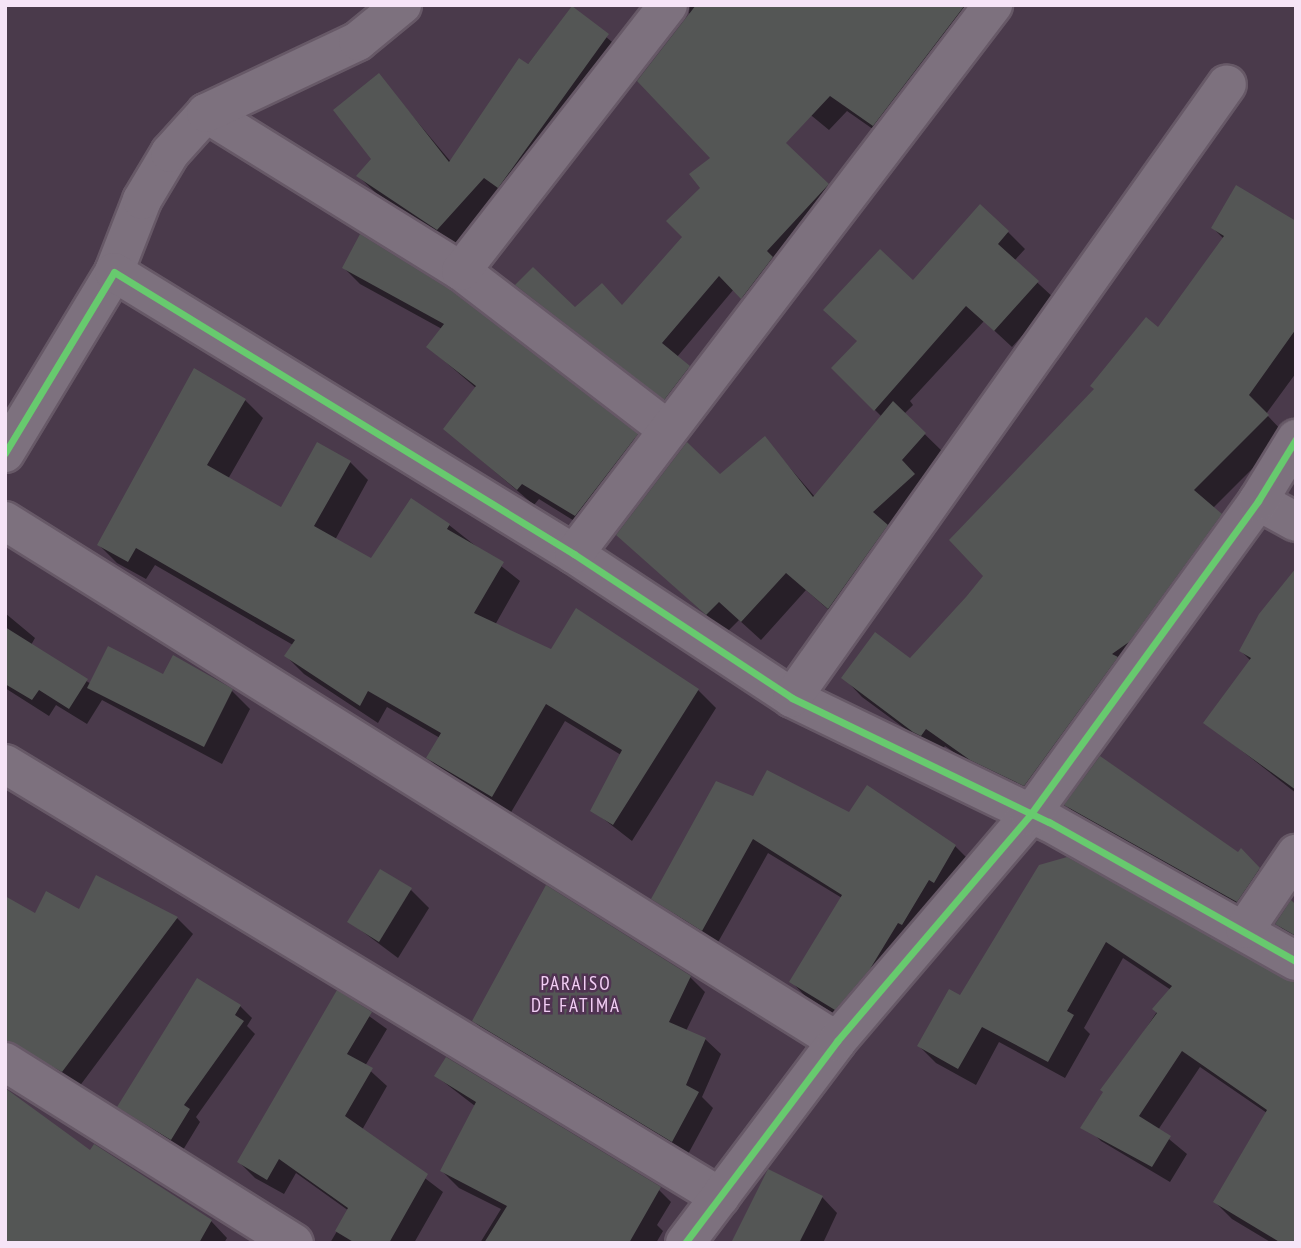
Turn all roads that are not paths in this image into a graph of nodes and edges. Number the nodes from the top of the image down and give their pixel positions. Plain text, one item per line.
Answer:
1 (401, 5) edge
2 (668, 5) edge
3 (993, 5) edge
4 (1227, 84) dead end
5 (206, 113) junction
6 (461, 271) junction
7 (114, 272) junction
8 (668, 430) junction
9 (1296, 439) edge
10 (5, 453) edge
11 (1258, 501) junction
12 (5, 521) edge
13 (1296, 522) edge
14 (573, 554) junction
15 (792, 698) junction
16 (5, 764) edge
17 (1030, 815) junction
18 (1296, 854) edge
19 (1245, 929) junction
20 (1296, 961) edge
21 (837, 1041) junction
22 (5, 1062) edge
23 (720, 1197) junction
24 (294, 1243) edge
25 (685, 1243) edge

1 - 5 street
2 - 6 street
3 - 8 street
4 - 15 street
5 - 6 street
5 - 7 street
6 - 8 street
7 - 10 street
7 - 14 street
8 - 14 street
9 - 11 street
11 - 13 street
11 - 17 street
12 - 21 street
14 - 15 street
15 - 17 street
16 - 23 street
17 - 19 street
17 - 21 street
18 - 19 street
19 - 20 street
21 - 23 street
22 - 24 street
23 - 25 street

